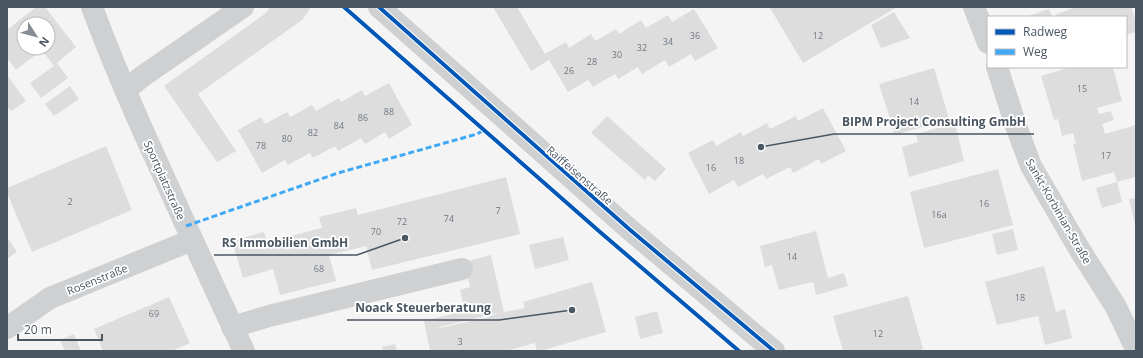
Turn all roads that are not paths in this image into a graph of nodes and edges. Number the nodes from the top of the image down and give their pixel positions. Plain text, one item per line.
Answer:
1 (92, 7) edge
2 (243, 7) edge
3 (379, 7) edge
4 (974, 7) edge
5 (987, 40) edge
6 (997, 68) edge
7 (125, 90) junction
8 (192, 240) junction
9 (462, 268) dead end
10 (232, 327) junction
11 (7, 328) edge
12 (1136, 349) edge
13 (244, 351) edge
14 (774, 351) edge

1 - 7 street, Sportplatzstraße
2 - 7 street
3 - 14 street, Raiffeisenstraße
4 - 5 street
6 - 12 street, Sankt-Korbinian-Straße
7 - 8 street, Sportplatzstraße
8 - 10 street, Sportplatzstraße
8 - 11 street, Rosenstraße
9 - 10 street
10 - 13 street, Sportplatzstraße

